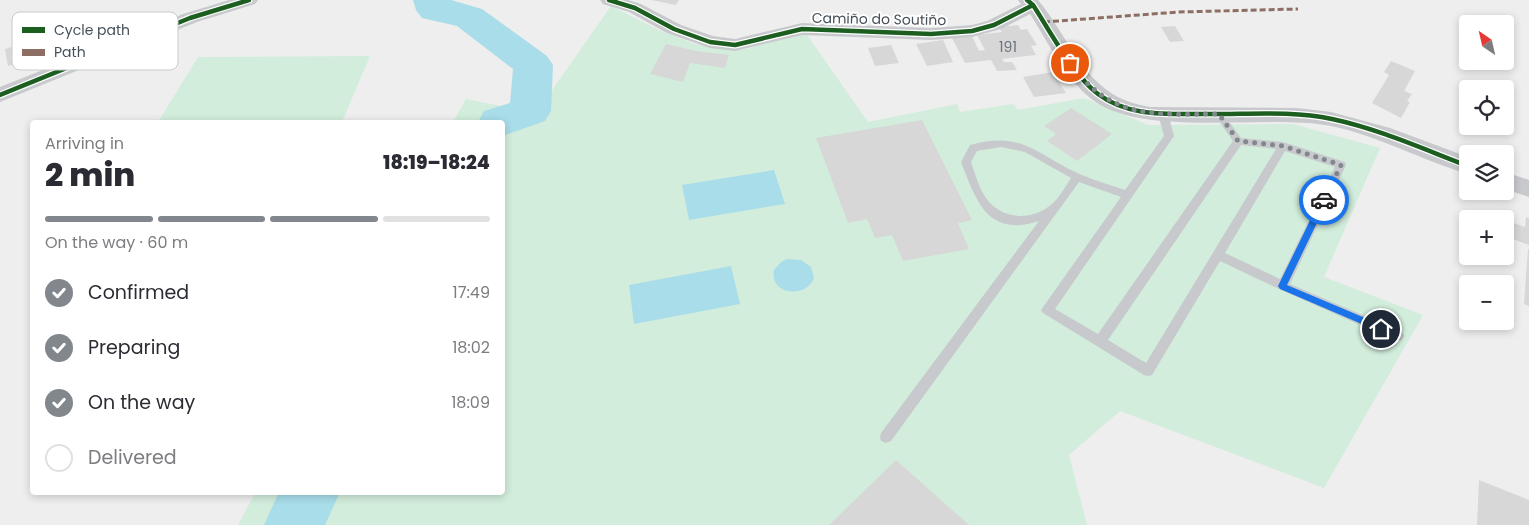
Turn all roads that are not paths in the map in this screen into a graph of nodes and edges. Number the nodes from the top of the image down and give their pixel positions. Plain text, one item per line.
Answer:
1 (249, 0) edge
2 (610, 0) edge
3 (1030, 2) edge
4 (178, 23) edge
5 (62, 70) edge
6 (0, 95) edge
7 (1162, 114) junction
8 (1219, 114) junction
9 (1238, 141) junction
10 (1283, 146) junction
11 (1459, 163) edge
12 (1077, 177) junction
13 (1514, 184) edge
14 (1529, 190) edge
15 (1128, 195) junction
16 (1055, 208) junction
17 (1218, 254) junction
18 (1282, 286) junction
19 (1398, 336) dead end
20 (1100, 341) junction
21 (886, 437) dead end

1 - 4 street
2 - 3 street, Camiño do Soutiño
3 - 7 street
5 - 6 street
7 - 8 street
7 - 15 lane
8 - 9 lane
8 - 11 street
9 - 10 lane
9 - 20 lane
10 - 17 lane
10 - 18 lane
12 - 15 lane
12 - 16 lane
12 - 16 lane
13 - 14 street
15 - 20 lane
16 - 21 lane
17 - 18 lane
17 - 20 lane
18 - 19 lane

